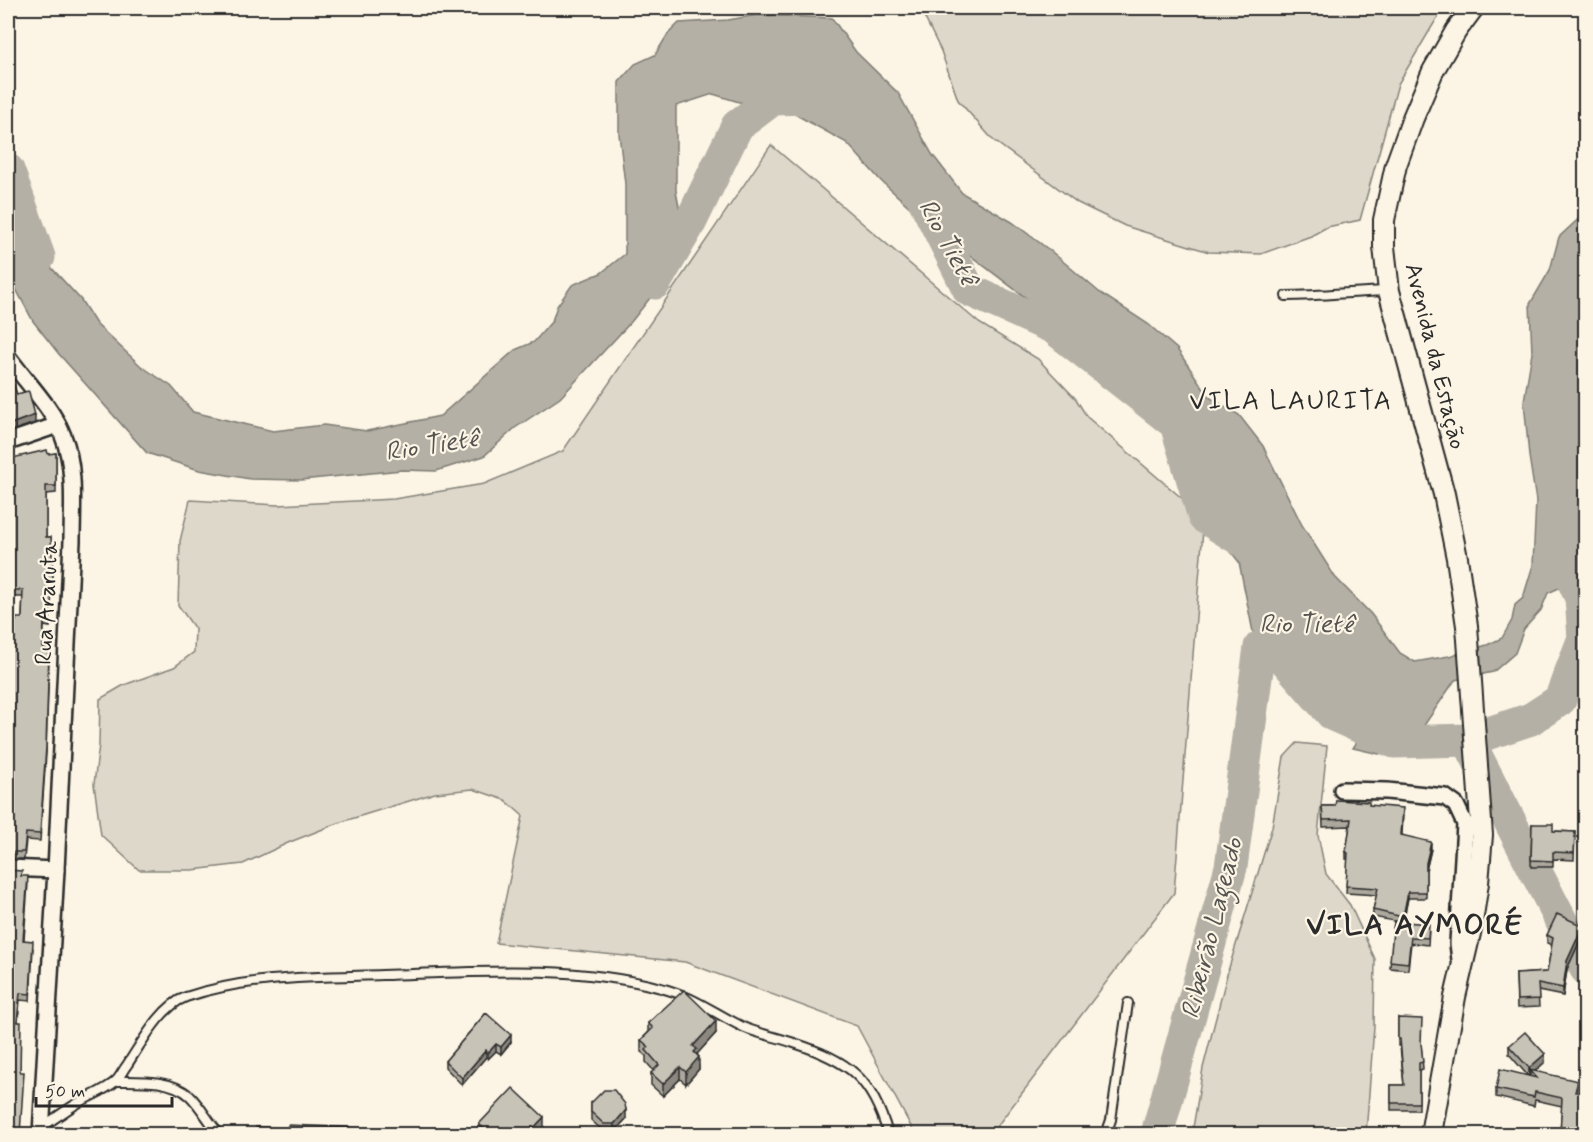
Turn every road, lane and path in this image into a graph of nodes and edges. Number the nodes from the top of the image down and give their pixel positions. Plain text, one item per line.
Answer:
1 (1473, 8) edge
2 (1389, 291) junction
3 (1286, 296) dead end
4 (8, 357) edge
5 (58, 425) junction
6 (8, 442) edge
7 (1342, 790) dead end
8 (8, 868) edge
9 (56, 870) junction
10 (1462, 969) junction
11 (1128, 1003) dead end
12 (116, 1081) junction
13 (41, 1131) edge
14 (219, 1134) edge
15 (888, 1134) edge
16 (1106, 1134) edge
17 (1431, 1134) edge

1 - 2 street, Avenida da Estação
2 - 3 lane
2 - 10 street, Avenida da Estação
4 - 5 street, Rua Araruta
5 - 6 street
5 - 9 street, Rua Araruta
7 - 10 street
8 - 9 street
9 - 13 street, Rua Araruta
10 - 17 street, Avenida da Estação
11 - 16 lane
12 - 13 lane
12 - 14 lane
12 - 15 lane

